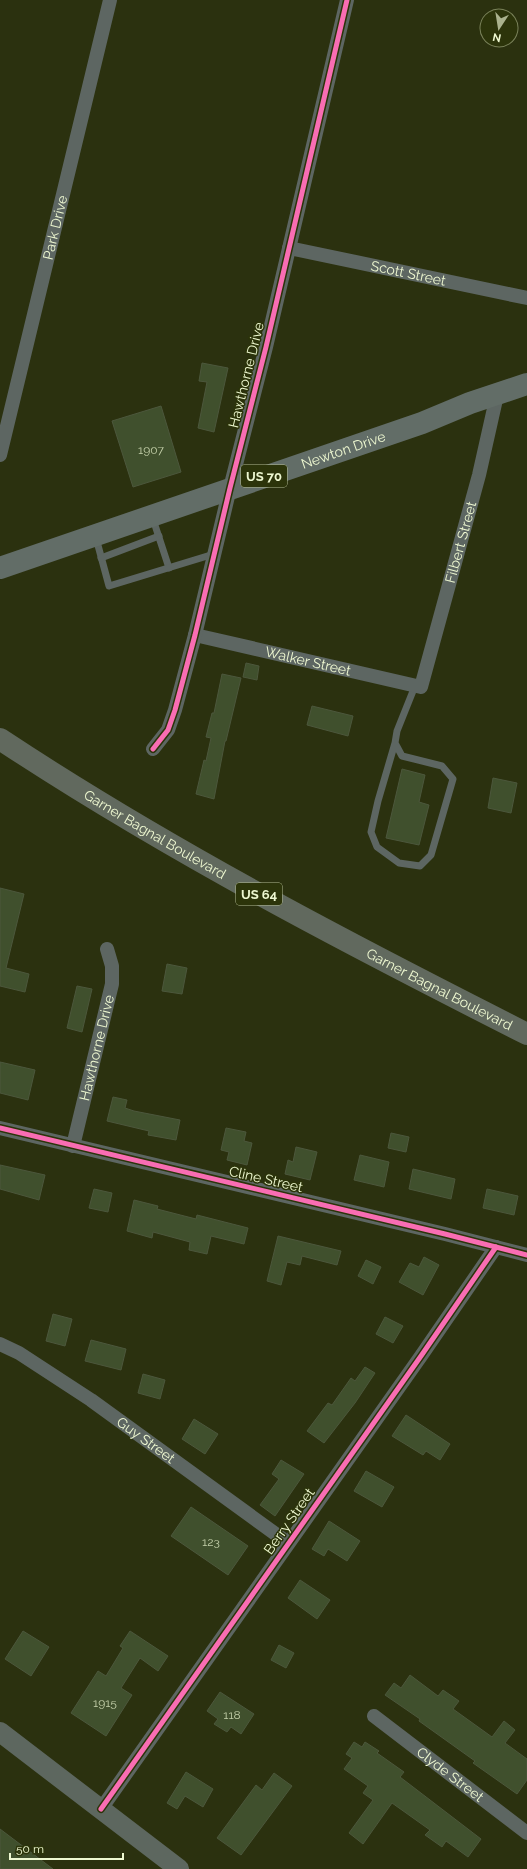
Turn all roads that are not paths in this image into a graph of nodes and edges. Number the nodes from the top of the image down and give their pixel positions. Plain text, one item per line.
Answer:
1 (110, 0) edge
2 (347, 0) edge
3 (289, 248) junction
4 (527, 298) edge
5 (527, 384) edge
6 (497, 395) junction
7 (0, 455) edge
8 (230, 488) junction
9 (152, 515) junction
10 (95, 534) junction
11 (159, 536) junction
12 (214, 554) junction
13 (101, 558) junction
14 (0, 568) edge
15 (169, 568) junction
16 (195, 635) junction
17 (418, 686) junction
18 (0, 738) edge
19 (396, 743) junction
20 (153, 749) dead end
21 (107, 949) dead end
22 (527, 1034) edge
23 (0, 1128) edge
24 (73, 1146) junction
25 (496, 1247) junction
26 (527, 1255) edge
27 (0, 1344) edge
28 (288, 1543) junction
29 (374, 1716) dead end
30 (0, 1732) edge
31 (101, 1810) junction
32 (527, 1833) edge
33 (179, 1869) edge

1 - 7 street, Park Drive
2 - 3 street, Hawthorne Drive
3 - 4 street, Scott Street
3 - 8 street, Hawthorne Drive
5 - 6 main road, Newton Drive / US 70
6 - 8 main road, Newton Drive / US 70
6 - 17 street, Filbert Street
8 - 9 main road, Newton Drive / US 70
8 - 12 street, Hawthorne Drive
9 - 10 main road, Newton Drive / US 70
9 - 11 lane
10 - 13 lane
10 - 14 main road, Newton Drive / US 70
11 - 13 lane
11 - 15 lane
12 - 15 lane
12 - 16 street, Hawthorne Drive
13 - 15 lane
16 - 17 street, Walker Street
16 - 20 street, Hawthorne Drive
17 - 19 lane
18 - 22 highway, Garner Bagnal Boulevard / US 64
19 - 19 lane
21 - 24 street, Hawthorne Drive
23 - 24 street, Cline Street
24 - 25 street, Cline Street
25 - 26 street, Cline Street
25 - 28 street, Berry Street
27 - 28 street, Guy Street
28 - 31 street, Berry Street
29 - 32 street, Clyde Street
30 - 31 main road
31 - 33 main road

